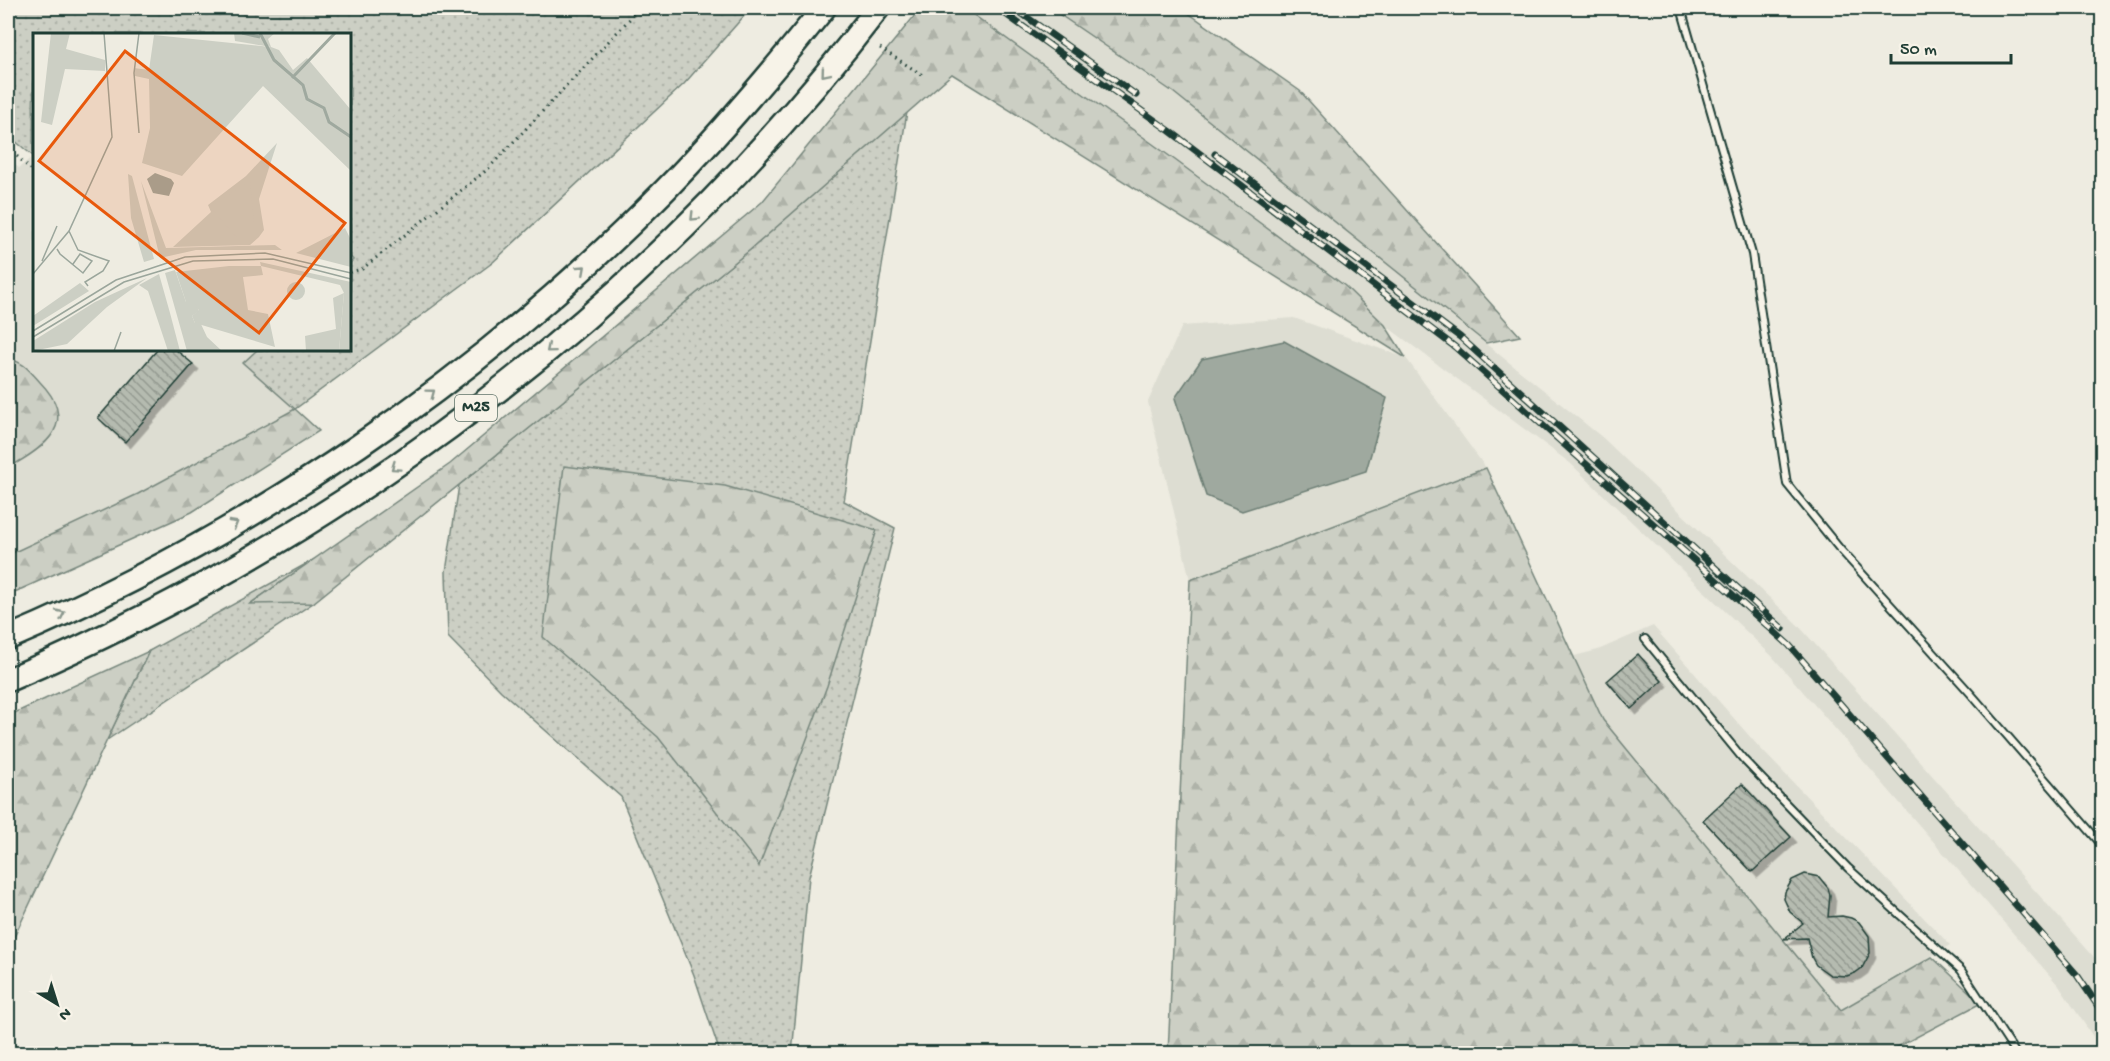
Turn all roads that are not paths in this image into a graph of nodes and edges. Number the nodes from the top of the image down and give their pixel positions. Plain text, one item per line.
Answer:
1 (824, 8) edge
2 (1681, 8) edge
3 (877, 10) edge
4 (8, 638) edge
5 (1645, 639) dead end
6 (8, 680) edge
7 (2103, 845) edge
8 (2016, 1053) edge

4 -> 1 highway, M25
2 - 7 lane
3 -> 6 highway, M25
5 - 8 lane

